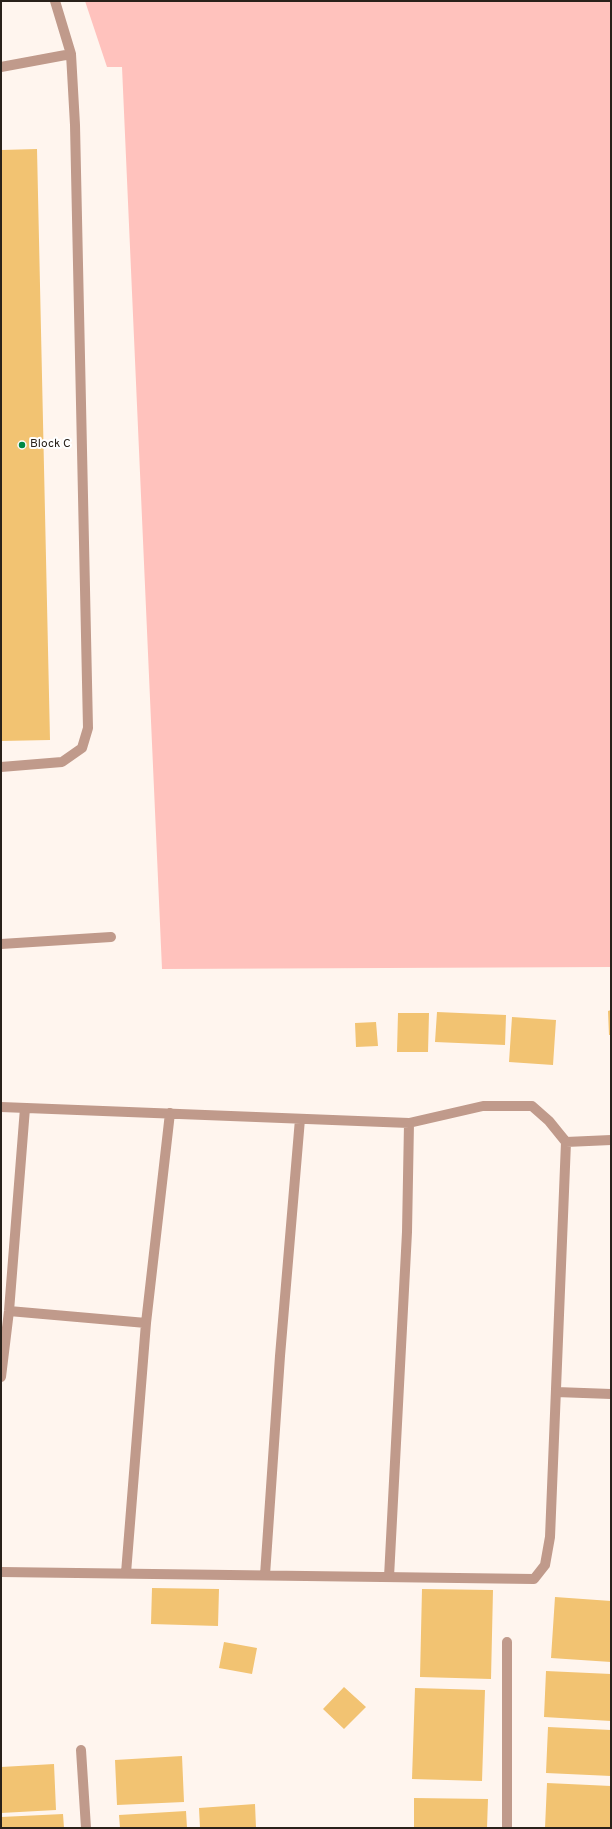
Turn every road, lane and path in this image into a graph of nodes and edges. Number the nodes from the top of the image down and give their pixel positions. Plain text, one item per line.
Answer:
1 (55, 1) edge
2 (71, 54) junction
3 (1, 67) edge
4 (1, 767) edge
5 (111, 937) dead end
6 (1, 944) edge
7 (1, 1107) edge
8 (25, 1108) junction
9 (170, 1113) junction
10 (300, 1119) junction
11 (409, 1123) junction
12 (611, 1140) edge
13 (566, 1142) junction
14 (9, 1311) junction
15 (146, 1323) junction
16 (1, 1377) edge
17 (556, 1392) junction
18 (611, 1394) edge
19 (1, 1572) edge
20 (126, 1573) junction
21 (265, 1575) junction
22 (389, 1577) junction
23 (507, 1642) dead end
24 (82, 1750) dead end
25 (86, 1828) edge
26 (507, 1828) edge

1 - 2 street
2 - 3 street
2 - 4 street
5 - 6 street
7 - 8 street
8 - 9 street
8 - 14 street
9 - 10 street
9 - 15 street
10 - 11 street
10 - 21 street
11 - 13 street
11 - 22 street
12 - 13 street
13 - 17 street
14 - 15 street
14 - 16 street
15 - 20 street
17 - 18 street
17 - 22 street
19 - 20 street
20 - 21 street
21 - 22 street
23 - 26 street
24 - 25 street

